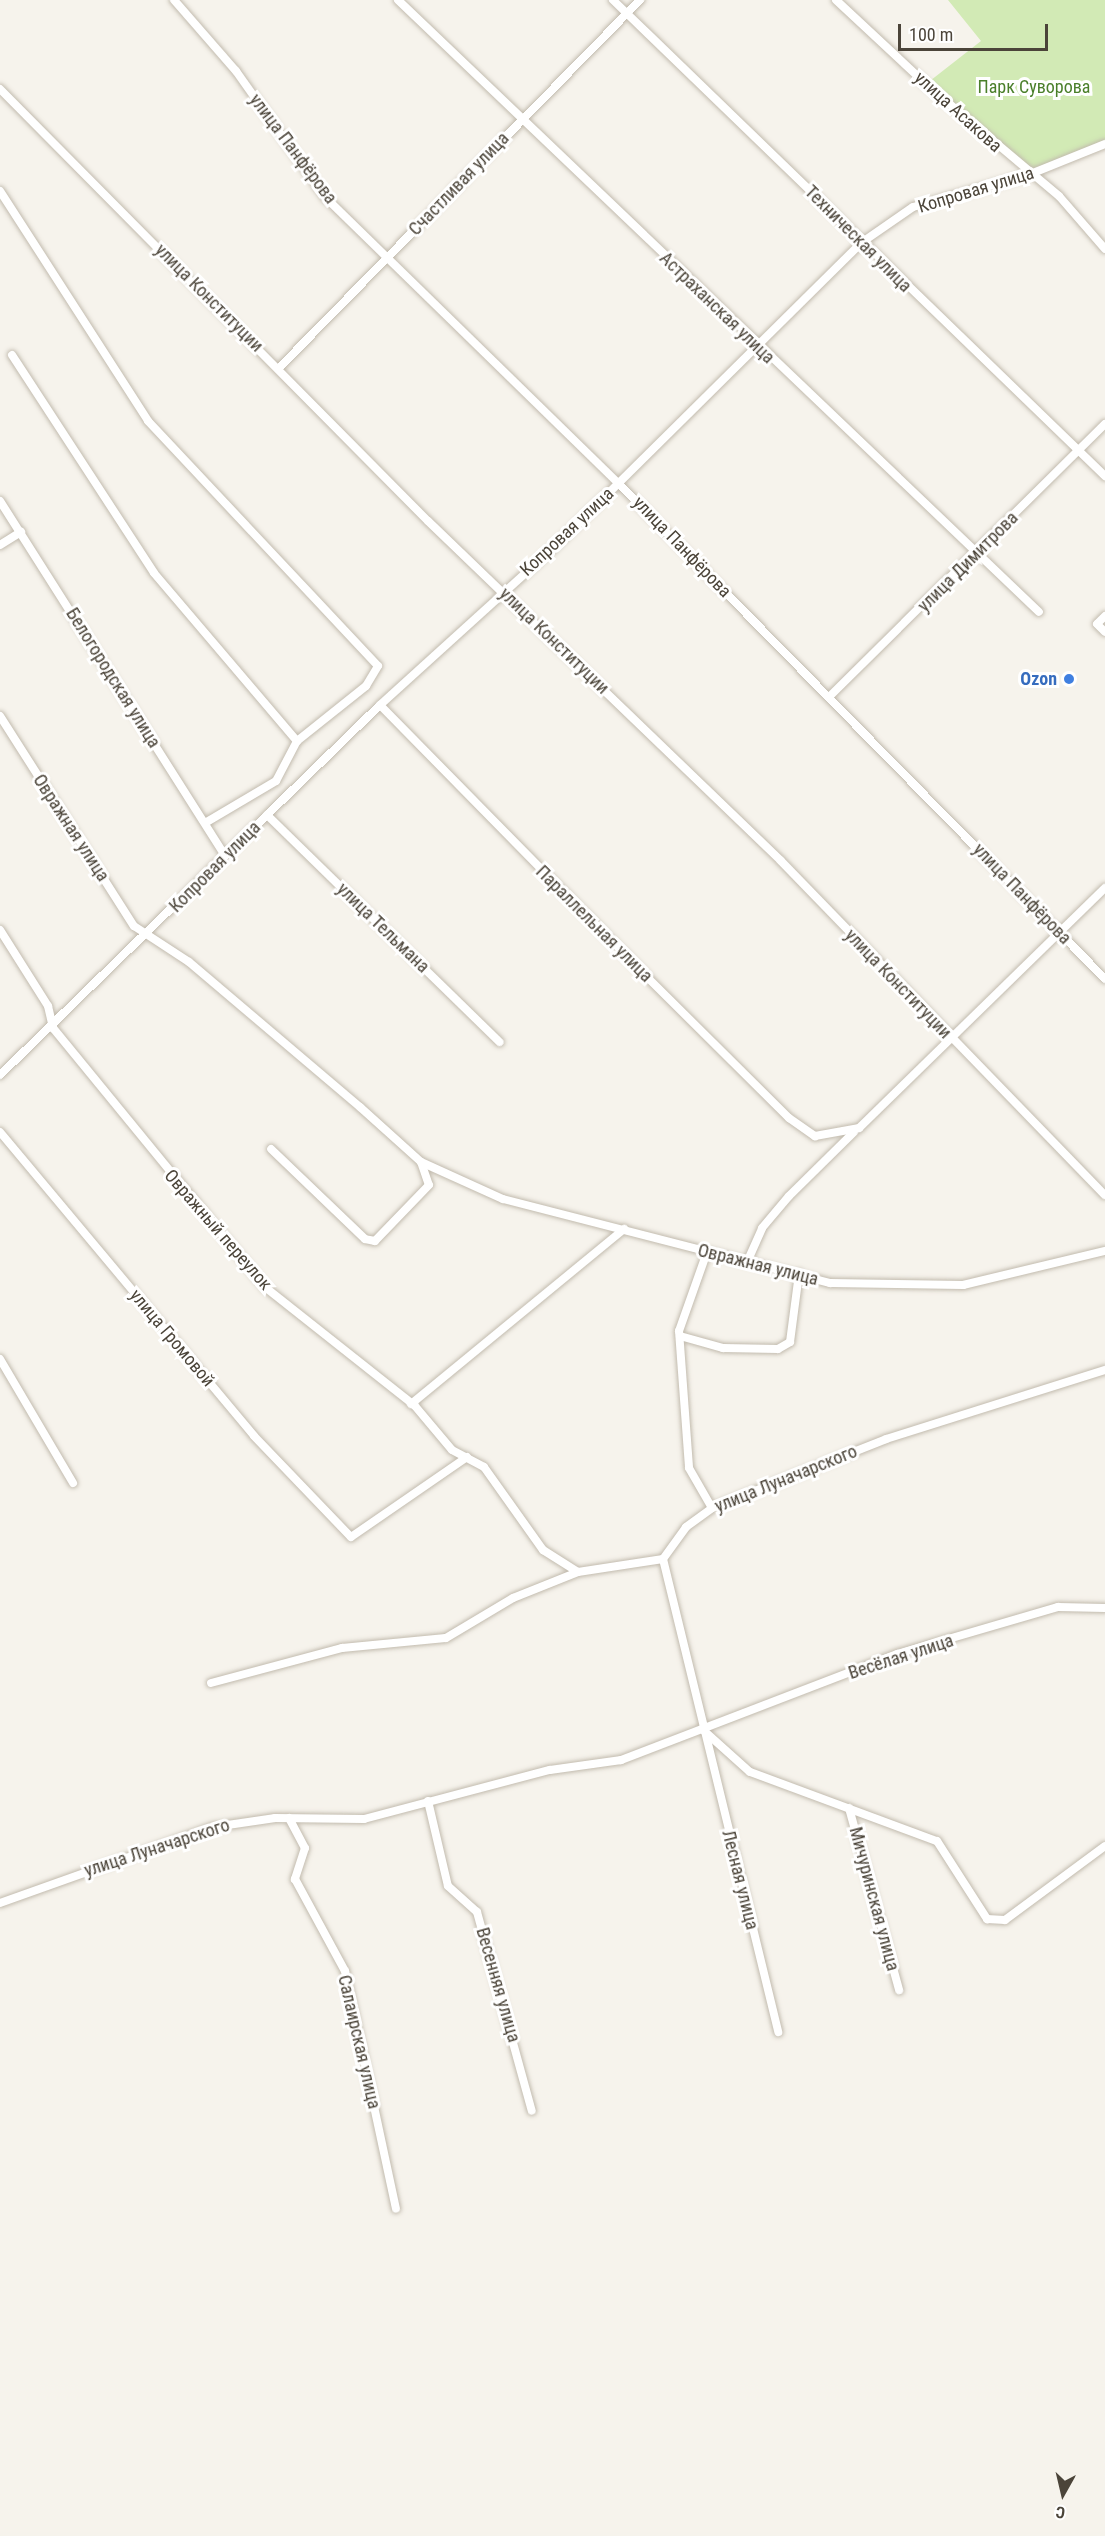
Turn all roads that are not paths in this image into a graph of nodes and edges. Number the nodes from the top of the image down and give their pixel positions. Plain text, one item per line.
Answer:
1 (174, 0) edge
2 (398, 0) edge
3 (613, 0) edge
4 (640, 0) edge
5 (836, 0) edge
6 (627, 14) junction
7 (0, 89) edge
8 (522, 120) junction
9 (1105, 144) edge
10 (1029, 175) junction
11 (0, 191) edge
12 (861, 243) junction
13 (1105, 249) edge
14 (386, 259) junction
15 (758, 347) junction
16 (12, 355) dead end
17 (279, 368) junction
18 (1105, 424) edge
19 (1077, 450) junction
20 (1105, 476) edge
21 (618, 483) junction
22 (0, 501) edge
23 (21, 532) junction
24 (0, 545) edge
25 (979, 554) junction
26 (503, 591) junction
27 (1040, 612) dead end
28 (1105, 616) edge
29 (1105, 632) edge
30 (829, 697) junction
31 (380, 705) junction
32 (0, 716) edge
33 (297, 741) junction
34 (267, 815) junction
35 (205, 823) junction
36 (225, 855) junction
37 (1105, 888) edge
38 (0, 930) edge
39 (1060, 933) junction
40 (146, 937) junction
41 (1105, 980) edge
42 (52, 1028) junction
43 (953, 1041) junction
44 (500, 1042) dead end
45 (0, 1075) edge
46 (859, 1128) junction
47 (0, 1132) edge
48 (271, 1149) dead end
49 (421, 1161) junction
50 (1105, 1195) edge
51 (624, 1229) junction
52 (1105, 1251) edge
53 (706, 1252) junction
54 (748, 1260) junction
55 (799, 1274) junction
56 (680, 1336) junction
57 (0, 1359) edge
58 (1105, 1370) edge
59 (413, 1405) junction
60 (467, 1457) junction
61 (73, 1483) dead end
62 (712, 1508) junction
63 (663, 1559) junction
64 (578, 1572) junction
65 (1105, 1608) edge
66 (211, 1683) dead end
67 (702, 1729) junction
68 (428, 1801) junction
69 (849, 1808) junction
70 (289, 1818) junction
71 (1105, 1846) edge
72 (0, 1903) edge
73 (899, 1990) dead end
74 (777, 2032) dead end
75 (532, 2111) dead end
76 (396, 2209) dead end

1 - 14 street, улица Панфёрова
2 - 8 street, Астраханская улица
3 - 6 street, Техническая улица
4 - 6 street, Счастливая улица
5 - 10 street, улица Асакова
6 - 8 street, Счастливая улица
6 - 12 street, Техническая улица
7 - 17 street, улица Конституции
8 - 14 street, Счастливая улица
8 - 15 street, Астраханская улица
9 - 10 street, Копровая улица
10 - 12 street, Копровая улица
10 - 13 street, улица Асакова
11 - 33 street
12 - 15 street, Копровая улица
12 - 19 street, Техническая улица
14 - 17 street, Счастливая улица
14 - 21 street, улица Панфёрова
15 - 21 street, Копровая улица
15 - 25 street, Астраханская улица
16 - 33 street
17 - 26 street, улица Конституции
18 - 19 street, улица Димитрова
19 - 20 street, Техническая улица
19 - 25 street, улица Димитрова
21 - 26 street, Копровая улица
21 - 30 street, улица Панфёрова
22 - 23 street, Белогородская улица
23 - 24 street
23 - 35 street, Белогородская улица
25 - 27 street, Астраханская улица
25 - 30 street, улица Димитрова
26 - 31 street, Копровая улица
26 - 43 street, улица Конституции
28 - 29 street
30 - 39 street, улица Панфёрова
31 - 34 street, Копровая улица
31 - 46 street, Параллельная улица
32 - 40 street, Овражная улица
33 - 35 street
34 - 36 street, Копровая улица
34 - 44 street, улица Тельмана
35 - 36 street, Белогородская улица
36 - 40 street, Копровая улица
37 - 39 street
38 - 42 street
39 - 41 street, улица Панфёрова
39 - 43 street
40 - 42 street, Копровая улица
40 - 49 street, Овражная улица
42 - 45 street, Копровая улица
42 - 59 street, Овражный переулок
43 - 46 street
43 - 50 street, улица Конституции
46 - 54 street
47 - 60 street, улица Громовой
48 - 49 street
49 - 51 street, Овражная улица
51 - 53 street, Овражная улица
51 - 59 street
52 - 55 street, Овражная улица
53 - 54 street, Овражная улица
53 - 56 street
54 - 55 street, Овражная улица
55 - 56 street
56 - 62 street
57 - 61 street
58 - 62 street, улица Луначарского
59 - 60 street, Овражный переулок
60 - 64 street, Овражный переулок
62 - 63 street, улица Луначарского
63 - 64 street
63 - 67 street, Лесная улица
64 - 66 street
65 - 67 street, Весёлая улица
67 - 68 street, улица Луначарского
67 - 69 street
67 - 74 street, Лесная улица
68 - 70 street, улица Луначарского
68 - 75 street, Весенняя улица
69 - 71 street
69 - 73 street, Мичуринская улица
70 - 72 street, улица Луначарского
70 - 76 street, Салаирская улица

